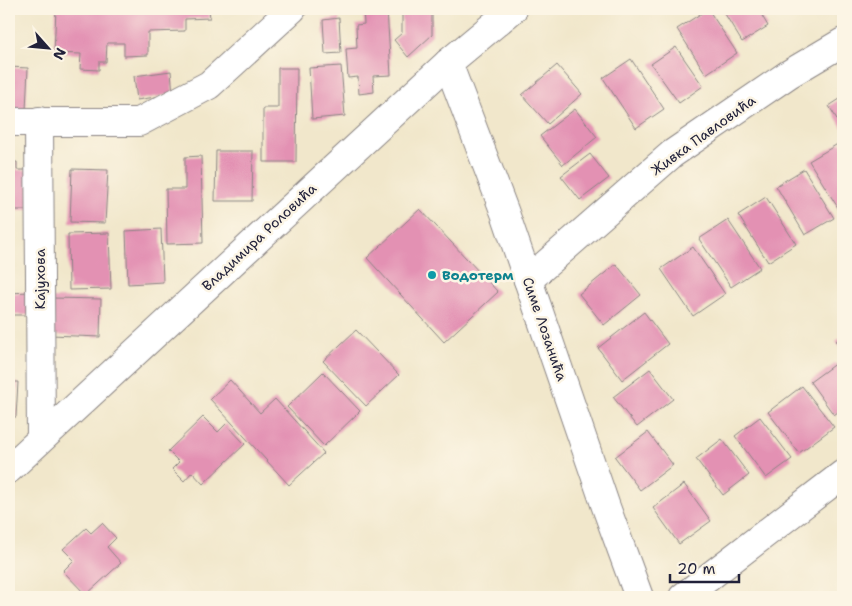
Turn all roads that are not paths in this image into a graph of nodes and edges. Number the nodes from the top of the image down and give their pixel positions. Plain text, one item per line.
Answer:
1 (292, 9) edge
2 (513, 9) edge
3 (843, 42) edge
4 (448, 62) junction
5 (40, 121) junction
6 (9, 122) edge
7 (528, 280) junction
8 (41, 438) junction
9 (9, 469) edge
10 (843, 474) edge
11 (639, 597) edge
12 (683, 597) edge

1 - 5 street
2 - 4 street, Владимира Роловића
3 - 7 street, Живка Павловића
4 - 7 street, Симе Лозанића
4 - 8 street, Владимира Роловића
5 - 6 street
5 - 8 street, Кајухова
7 - 11 street, Симе Лозанића
8 - 9 street, Владимира Роловића
10 - 12 street

